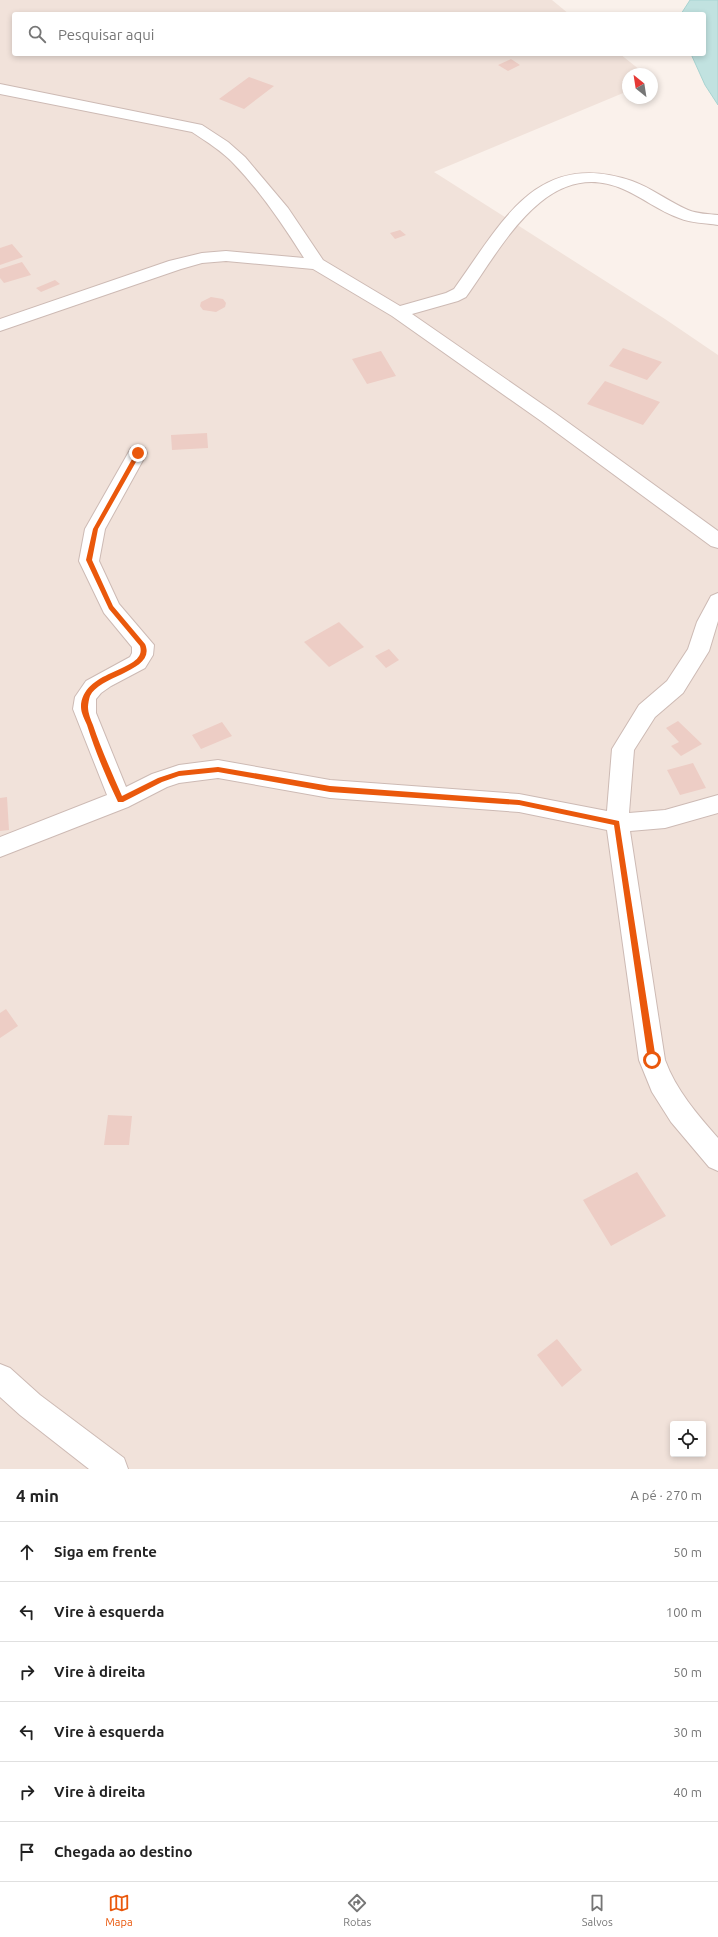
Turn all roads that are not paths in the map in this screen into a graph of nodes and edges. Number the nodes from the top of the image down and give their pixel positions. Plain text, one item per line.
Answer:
1 (0, 89) edge
2 (718, 220) edge
3 (318, 264) junction
4 (398, 312) junction
5 (0, 325) edge
6 (138, 453) dead end
7 (718, 541) edge
8 (718, 601) edge
9 (120, 800) junction
10 (718, 804) edge
11 (617, 823) junction
12 (0, 847) edge
13 (718, 1158) edge
14 (0, 1378) edge
15 (113, 1469) edge

1 - 3 street
2 - 4 street
3 - 4 street
3 - 5 street
4 - 7 street
6 - 9 street
8 - 11 street
9 - 11 street
9 - 12 street
10 - 11 street
11 - 13 street
14 - 15 street

